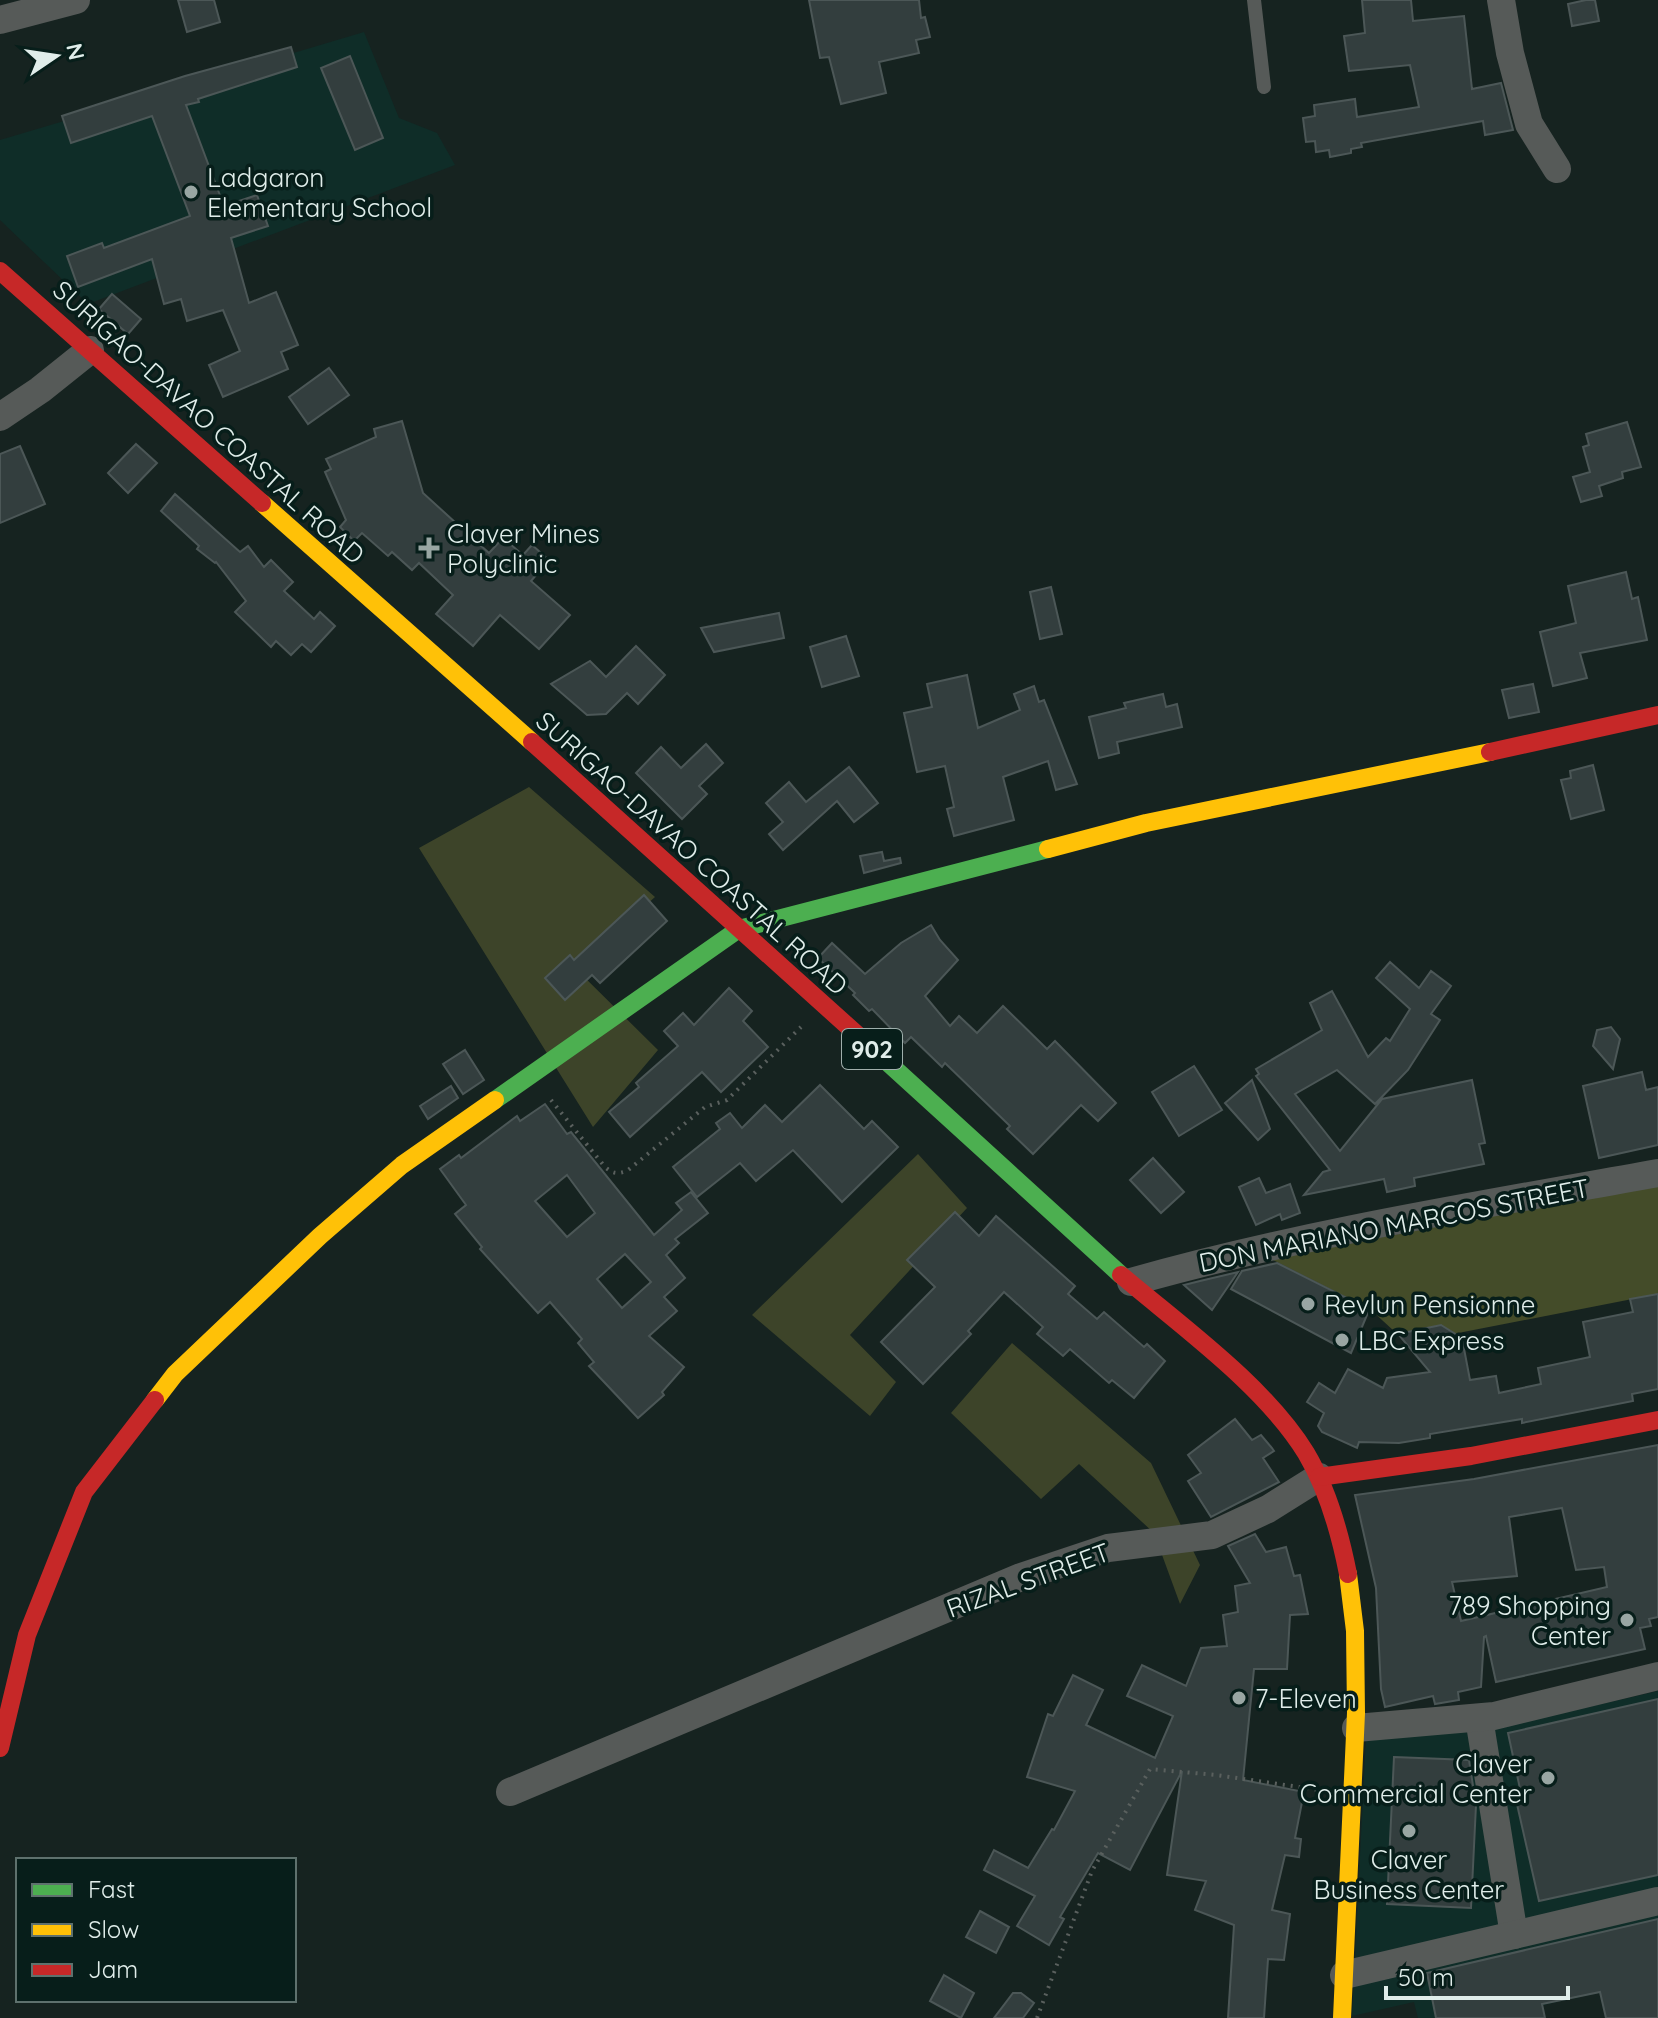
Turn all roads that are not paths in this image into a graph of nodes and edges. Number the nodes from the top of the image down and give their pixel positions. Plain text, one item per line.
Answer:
1 (76, 0) edge
2 (1254, 0) edge
3 (1501, 0) edge
4 (0, 20) edge
5 (1264, 87) dead end
6 (1557, 169) dead end
7 (0, 271) edge
8 (90, 350) junction
9 (0, 417) edge
10 (1658, 715) edge
11 (739, 929) junction
12 (1658, 1173) edge
13 (1131, 1282) junction
14 (1658, 1420) edge
15 (1319, 1477) junction
16 (1658, 1676) edge
17 (1479, 1718) junction
18 (1356, 1728) junction
19 (0, 1748) edge
20 (510, 1792) dead end
21 (1658, 1901) edge
22 (1514, 1935) junction
23 (1344, 1975) junction
24 (1342, 2018) edge

1 - 4 street
2 - 5 lane
3 - 6 street
7 - 8 main road, SURIGAO-DAVAO COASTAL ROAD / 902
8 - 9 street
8 - 11 main road, SURIGAO-DAVAO COASTAL ROAD / 902
10 - 11 main road
11 - 13 main road, SURIGAO-DAVAO COASTAL ROAD / 902
11 - 19 main road
12 - 13 street, DON MARIANO MARCOS STREET
13 - 15 main road, SURIGAO-DAVAO COASTAL ROAD / 902
14 - 15 main road, RIZAL STREET
15 - 18 main road, SURIGAO-DAVAO COASTAL ROAD / 902
15 - 20 street, RIZAL STREET
16 - 17 street
17 - 18 street
17 - 22 street
18 - 23 main road, SURIGAO-DAVAO COASTAL ROAD / 902
21 - 22 street
22 - 23 street
23 - 24 main road, SURIGAO-DAVAO COASTAL ROAD / 902

